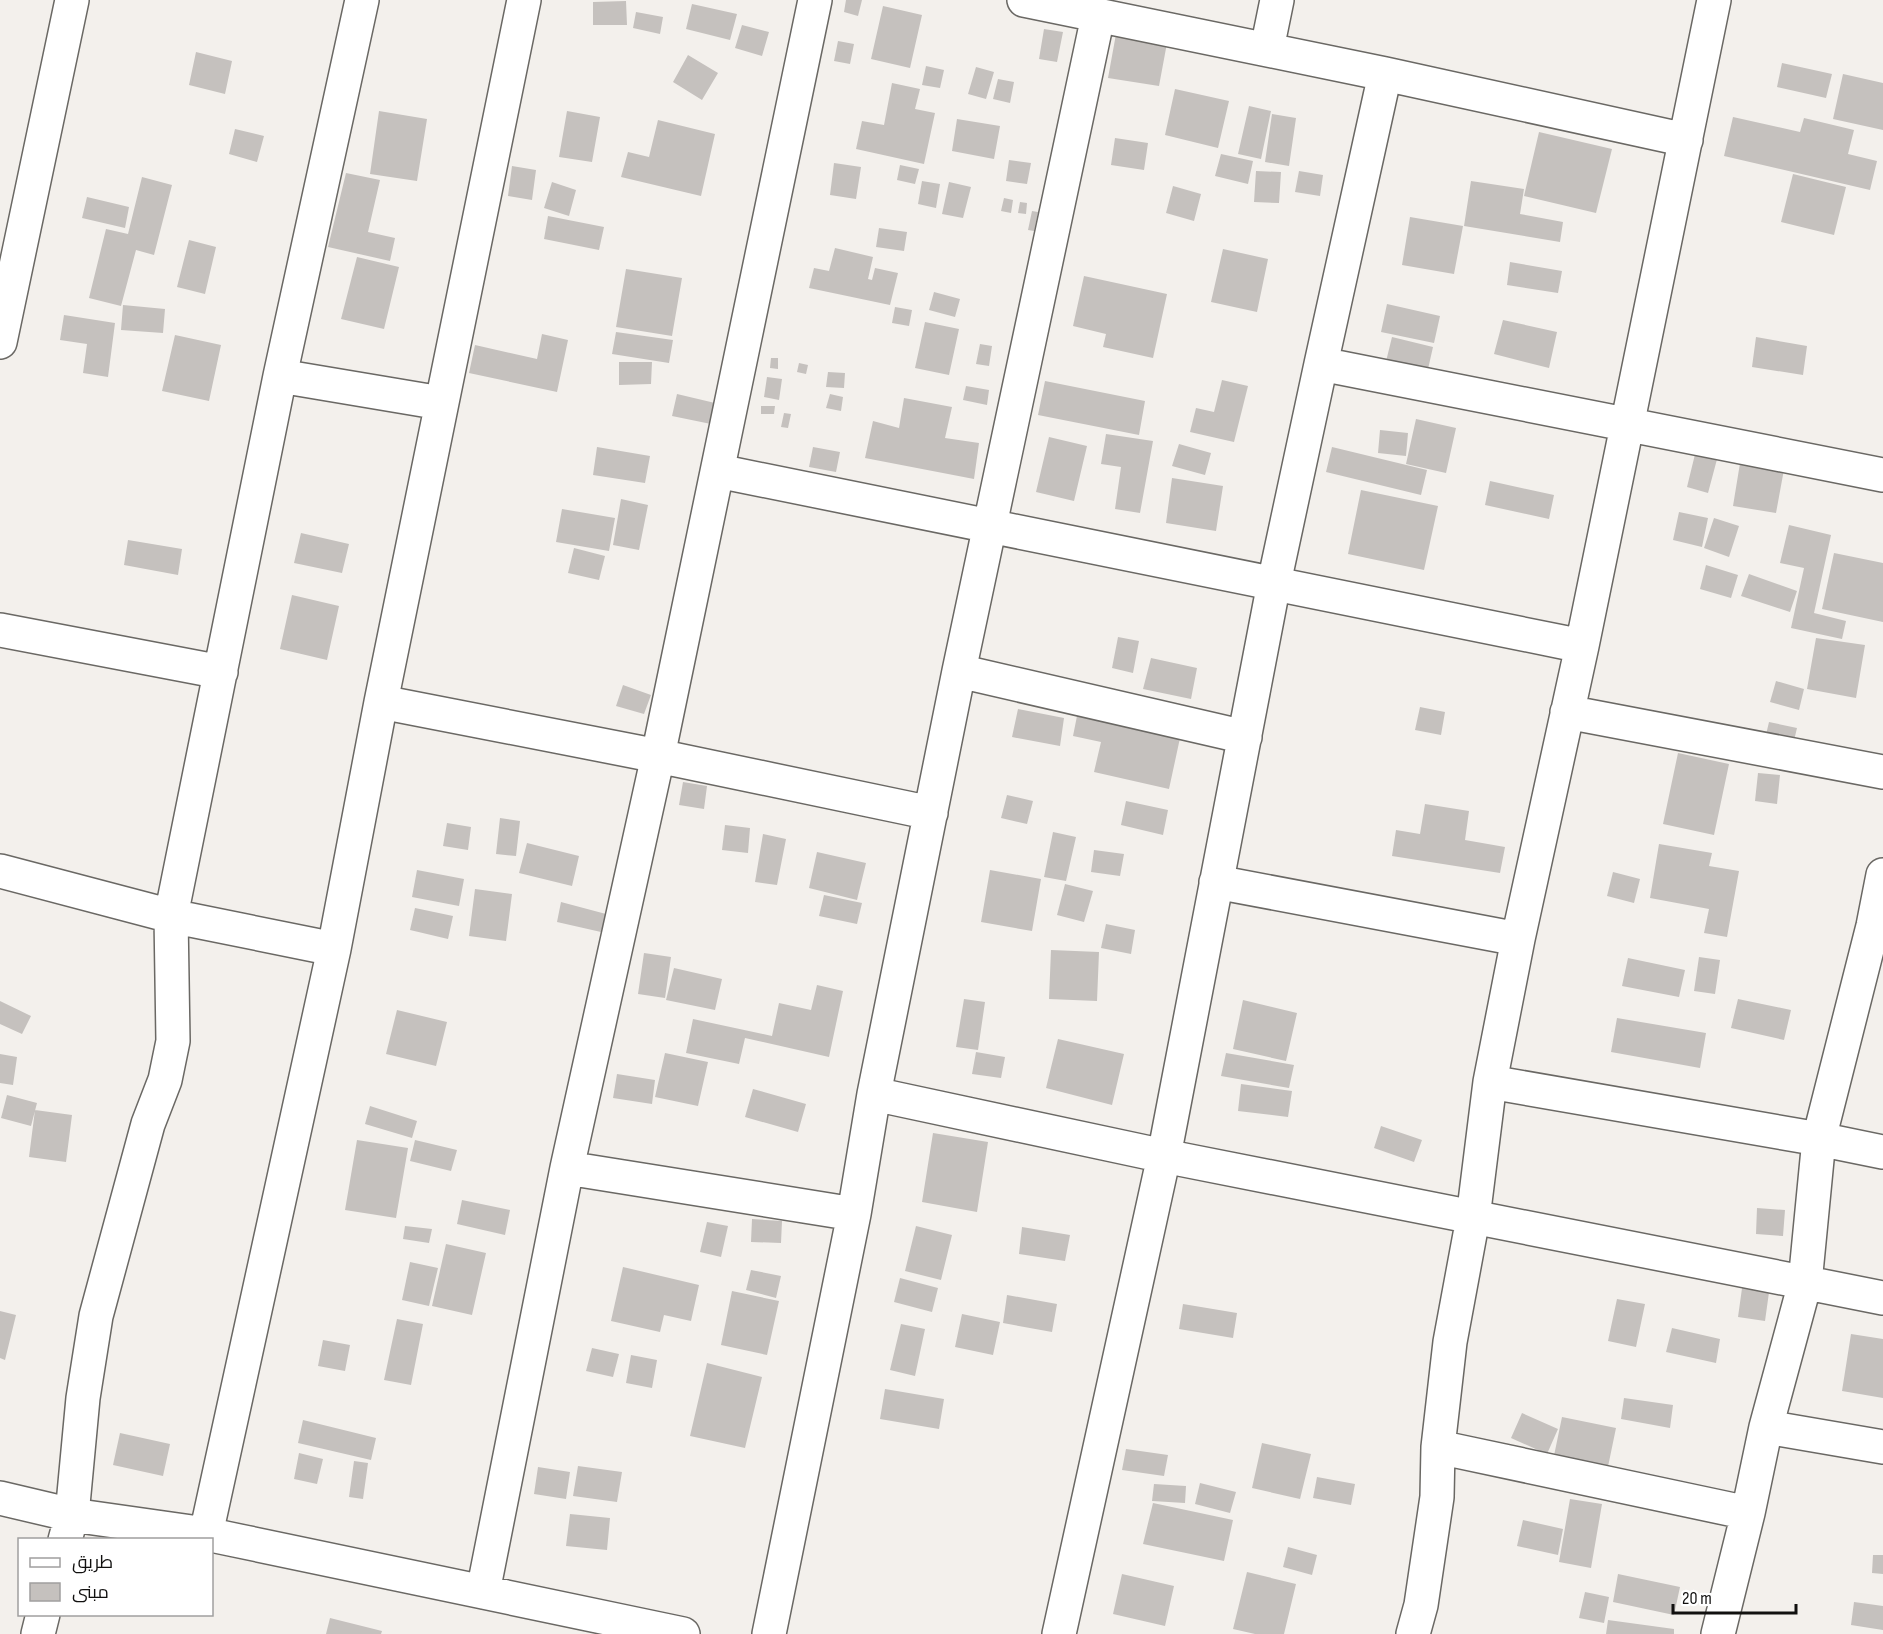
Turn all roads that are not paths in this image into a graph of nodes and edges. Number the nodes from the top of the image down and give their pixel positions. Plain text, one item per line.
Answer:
1 (72, 0) edge
2 (362, 0) edge
3 (524, 0) edge
4 (815, 0) edge
5 (1024, 0) edge
6 (1277, 0) edge
7 (1714, 0) edge
8 (1098, 16) junction
9 (1268, 49) junction
10 (1385, 74) junction
11 (1686, 140) junction
12 (0, 342) edge
13 (1320, 364) junction
14 (280, 376) junction
15 (441, 403) junction
16 (1626, 424) junction
17 (718, 471) junction
18 (1883, 474) edge
19 (991, 525) junction
20 (1274, 583) junction
21 (0, 630) edge
22 (1582, 646) junction
23 (959, 671) junction
24 (221, 672) junction
25 (381, 702) junction
26 (1567, 712) junction
27 (1245, 737) junction
28 (658, 756) junction
29 (1883, 772) edge
30 (931, 813) junction
31 (0, 871) edge
32 (1883, 875) edge
33 (1216, 882) junction
34 (171, 916) junction
35 (1878, 927) edge
36 (1518, 939) junction
37 (334, 949) junction
38 (1490, 1082) junction
39 (874, 1094) junction
40 (1819, 1138) junction
41 (1883, 1152) edge
42 (1164, 1156) junction
43 (567, 1168) junction
44 (854, 1214) junction
45 (1473, 1218) junction
46 (1805, 1283) junction
47 (1883, 1298) edge
48 (1766, 1427) junction
49 (1438, 1447) junction
50 (1883, 1448) edge
51 (0, 1498) edge
52 (1748, 1514) junction
53 (68, 1527) edge
54 (206, 1534) junction
55 (483, 1592) junction
56 (43, 1616) edge
57 (38, 1634) edge
58 (683, 1634) edge
59 (769, 1634) edge
60 (1059, 1634) edge
61 (1413, 1634) edge
62 (1718, 1634) edge

1 - 12 street
2 - 14 street
3 - 15 street
4 - 17 street
5 - 8 street
6 - 9 street
7 - 11 street
8 - 9 street
8 - 19 street
9 - 10 street
10 - 11 street
10 - 13 street
11 - 16 street
13 - 16 street
13 - 20 street
14 - 15 street
14 - 24 street
15 - 25 street
16 - 18 street
16 - 22 street
17 - 19 street
17 - 28 street
19 - 20 street
19 - 23 street
20 - 22 street
20 - 27 street
21 - 24 street
22 - 26 street
23 - 27 street
23 - 30 street
24 - 34 street
25 - 28 street
25 - 37 street
26 - 29 street
26 - 36 street
27 - 33 street
28 - 30 street
28 - 43 street
30 - 39 street
31 - 34 street
32 - 35 street
33 - 36 street
33 - 42 street
34 - 37 street
34 - 53 street
35 - 40 street
36 - 38 street
37 - 54 street
38 - 40 street
38 - 45 street
39 - 42 street
39 - 44 street
40 - 41 street
40 - 46 street
42 - 45 street
42 - 60 street
43 - 44 street
43 - 55 street
44 - 59 street
45 - 46 street
45 - 49 street
46 - 47 street
46 - 48 street
48 - 50 street
48 - 52 street
49 - 52 street
49 - 61 street
51 - 53 street
52 - 62 street
53 - 54 street
54 - 55 street
55 - 58 street
56 - 57 street

